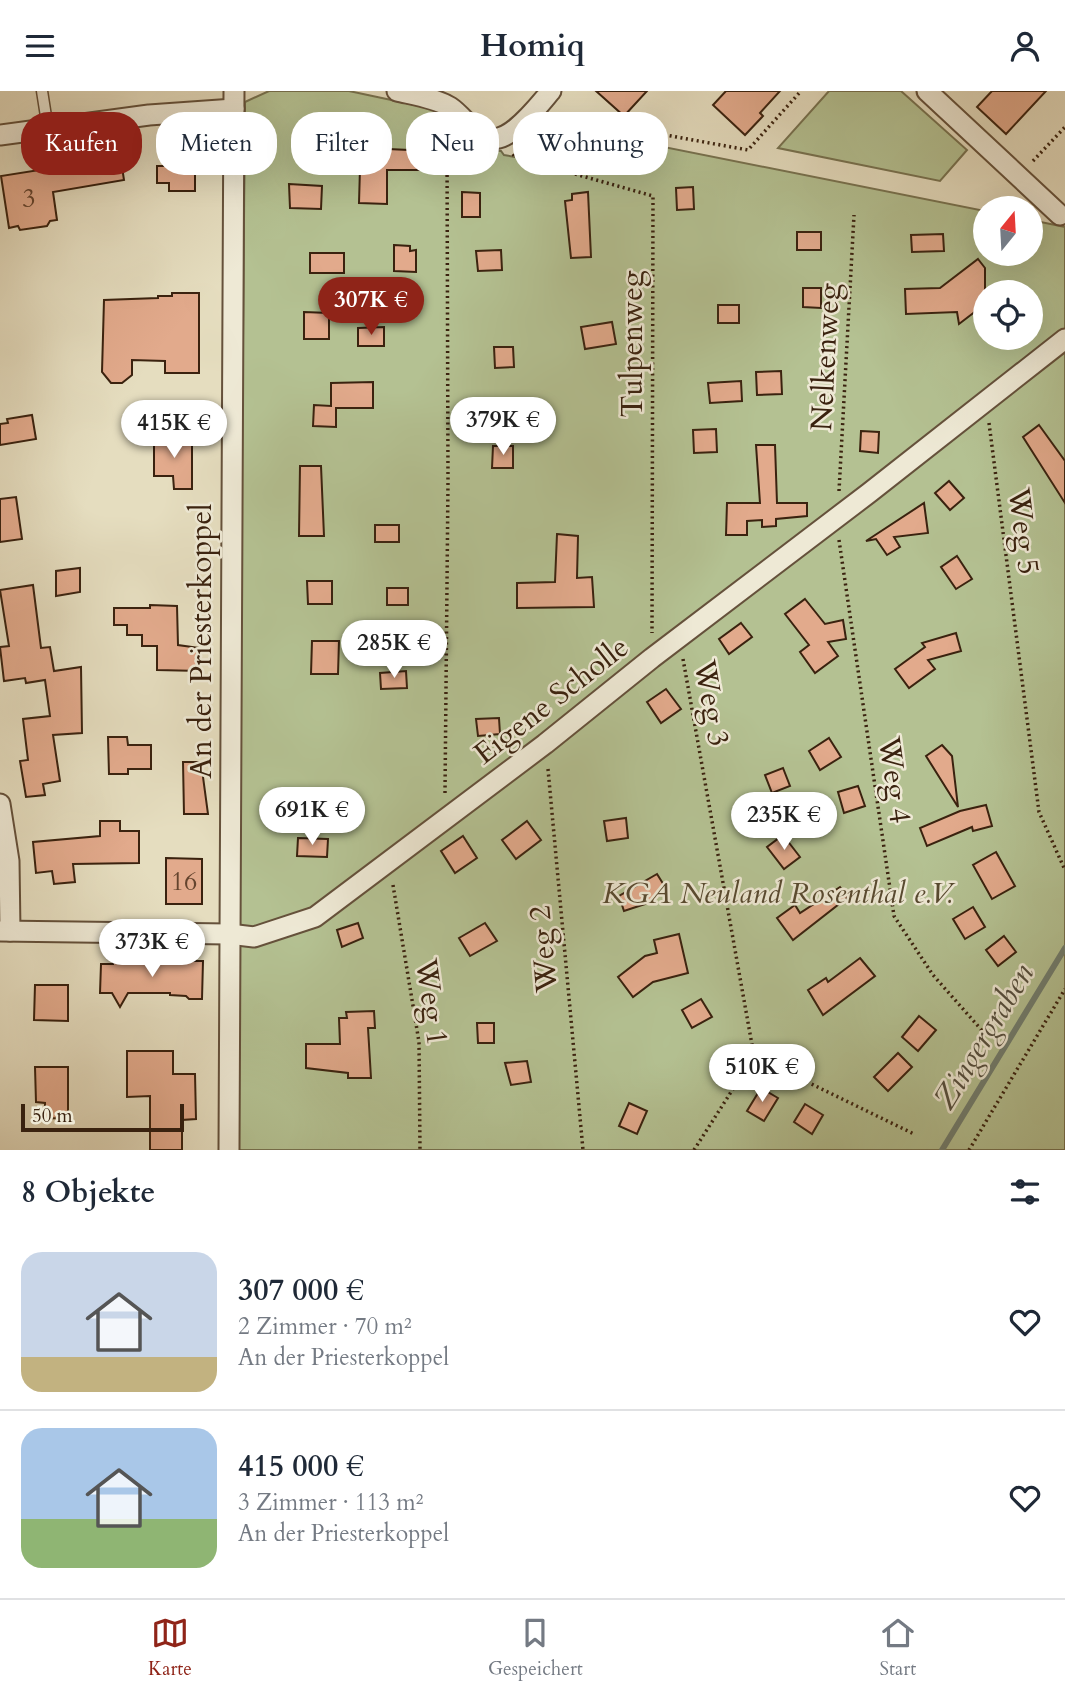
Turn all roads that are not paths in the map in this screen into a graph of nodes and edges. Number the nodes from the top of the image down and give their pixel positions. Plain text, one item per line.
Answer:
1 (42, 91) edge
2 (397, 91) edge
3 (551, 91) edge
4 (939, 95) edge
5 (234, 100) edge
6 (45, 112) edge
7 (142, 116) edge
8 (21, 132) edge
9 (0, 135) edge
10 (1060, 215) dead end
11 (1065, 339) edge
12 (0, 804) edge
13 (5, 931) edge
14 (229, 934) junction
15 (229, 1150) edge

1 - 6 lane
2 - 3 street
4 - 10 street
5 - 7 street
5 - 14 street, An der Priesterkoppel
8 - 9 street
11 - 14 street, Eigene Scholle
12 - 13 street, Eigene Scholle
13 - 14 street, Eigene Scholle
14 - 15 street, An der Priesterkoppel

